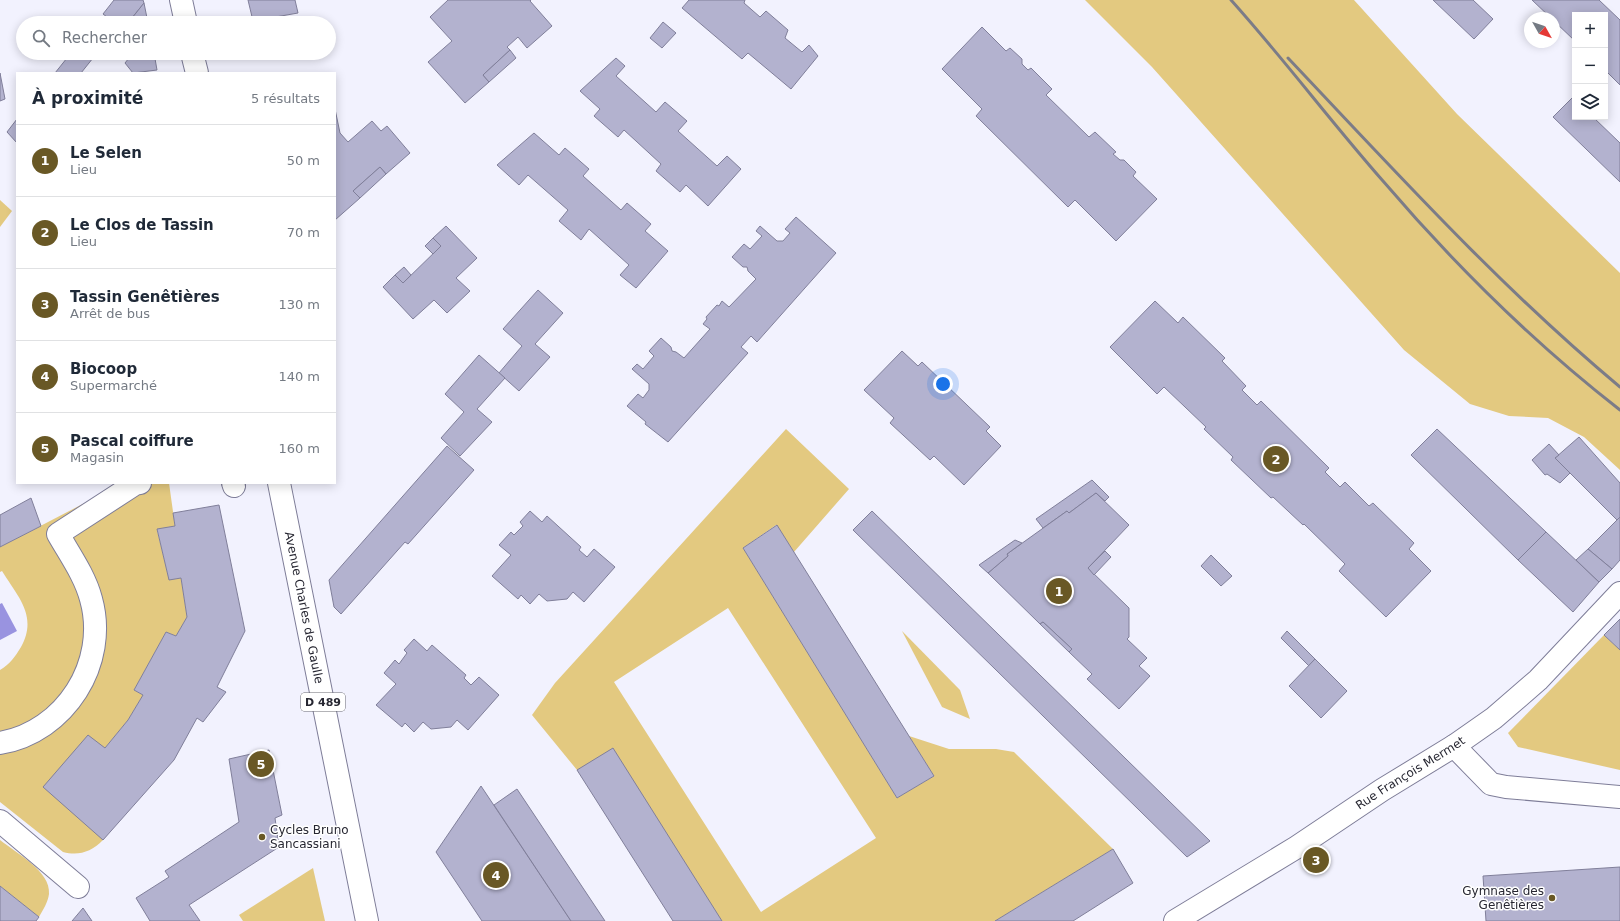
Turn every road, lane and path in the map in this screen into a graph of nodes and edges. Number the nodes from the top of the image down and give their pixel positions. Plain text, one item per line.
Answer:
1 (181, 0) edge
2 (184, 16) edge
3 (193, 60) edge
4 (196, 72) edge
5 (135, 484) edge
6 (279, 484) edge
7 (1620, 593) edge
8 (0, 743) edge
9 (1454, 746) junction
10 (1620, 797) edge
11 (0, 821) edge
12 (78, 887) dead end
13 (367, 921) edge
14 (1175, 921) edge

1 - 2 main road
3 - 4 main road
5 - 8 main road
6 - 13 main road, Avenue Charles de Gaulle / D 489
7 - 9 main road, Rue François Mermet
9 - 10 main road
9 - 14 main road, Rue François Mermet
11 - 12 main road

